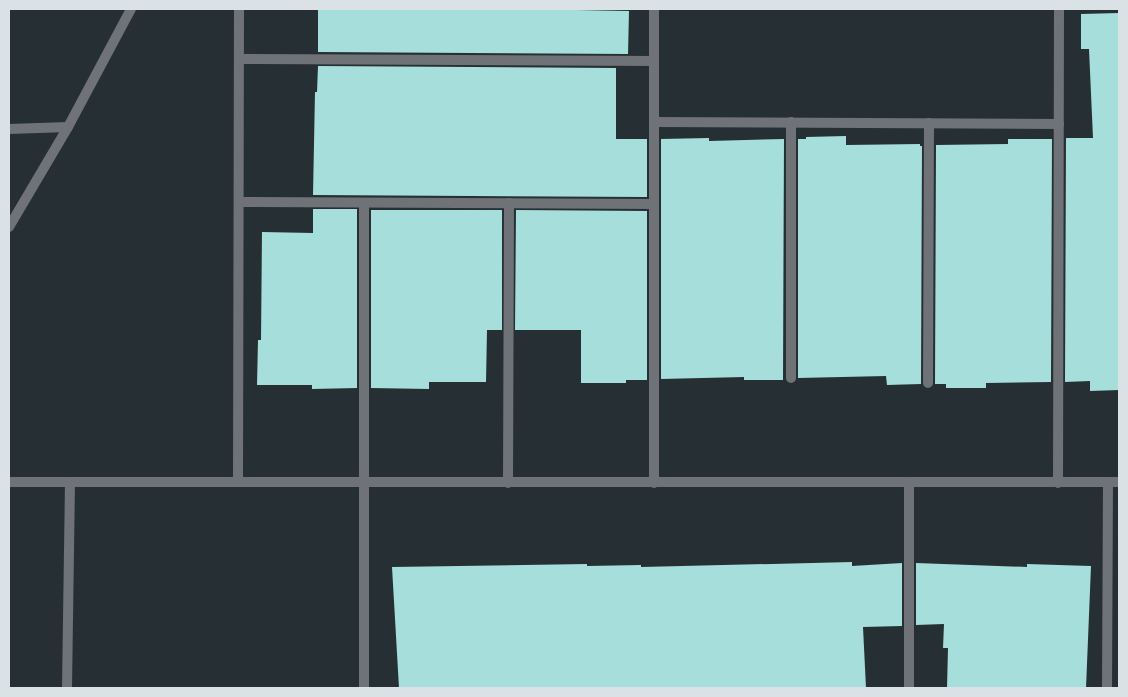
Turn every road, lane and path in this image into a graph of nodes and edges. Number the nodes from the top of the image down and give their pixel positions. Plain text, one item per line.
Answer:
1 (131, 9) edge
2 (239, 9) edge
3 (654, 9) edge
4 (1059, 9) edge
5 (239, 59) junction
6 (654, 62) junction
7 (655, 122) junction
8 (791, 122) junction
9 (929, 123) junction
10 (1059, 124) junction
11 (68, 127) junction
12 (9, 129) edge
13 (239, 202) junction
14 (364, 203) junction
15 (509, 203) junction
16 (654, 204) junction
17 (9, 227) edge
18 (791, 378) dead end
19 (928, 383) dead end
20 (9, 482) edge
21 (70, 482) junction
22 (238, 482) junction
23 (364, 482) junction
24 (508, 482) junction
25 (654, 482) junction
26 (910, 482) junction
27 (1108, 482) junction
28 (1119, 482) edge
29 (1058, 483) junction
30 (68, 688) edge
31 (364, 688) edge
32 (909, 688) edge
33 (1108, 688) edge

1 - 11 street
2 - 5 street
3 - 6 street
4 - 10 street
5 - 6 street
5 - 13 street
6 - 7 street
7 - 8 street
7 - 16 street
8 - 9 street
8 - 18 street
9 - 10 street
9 - 19 street
10 - 29 street
11 - 12 street
11 - 17 street
13 - 14 street
13 - 22 street
14 - 15 street
14 - 23 street
15 - 16 street
15 - 24 street
16 - 25 street
20 - 21 street
21 - 22 street
21 - 30 street
22 - 23 street
23 - 24 street
23 - 31 street
24 - 25 street
25 - 26 street
26 - 29 street
26 - 32 street
27 - 28 street
27 - 29 street
27 - 33 street

